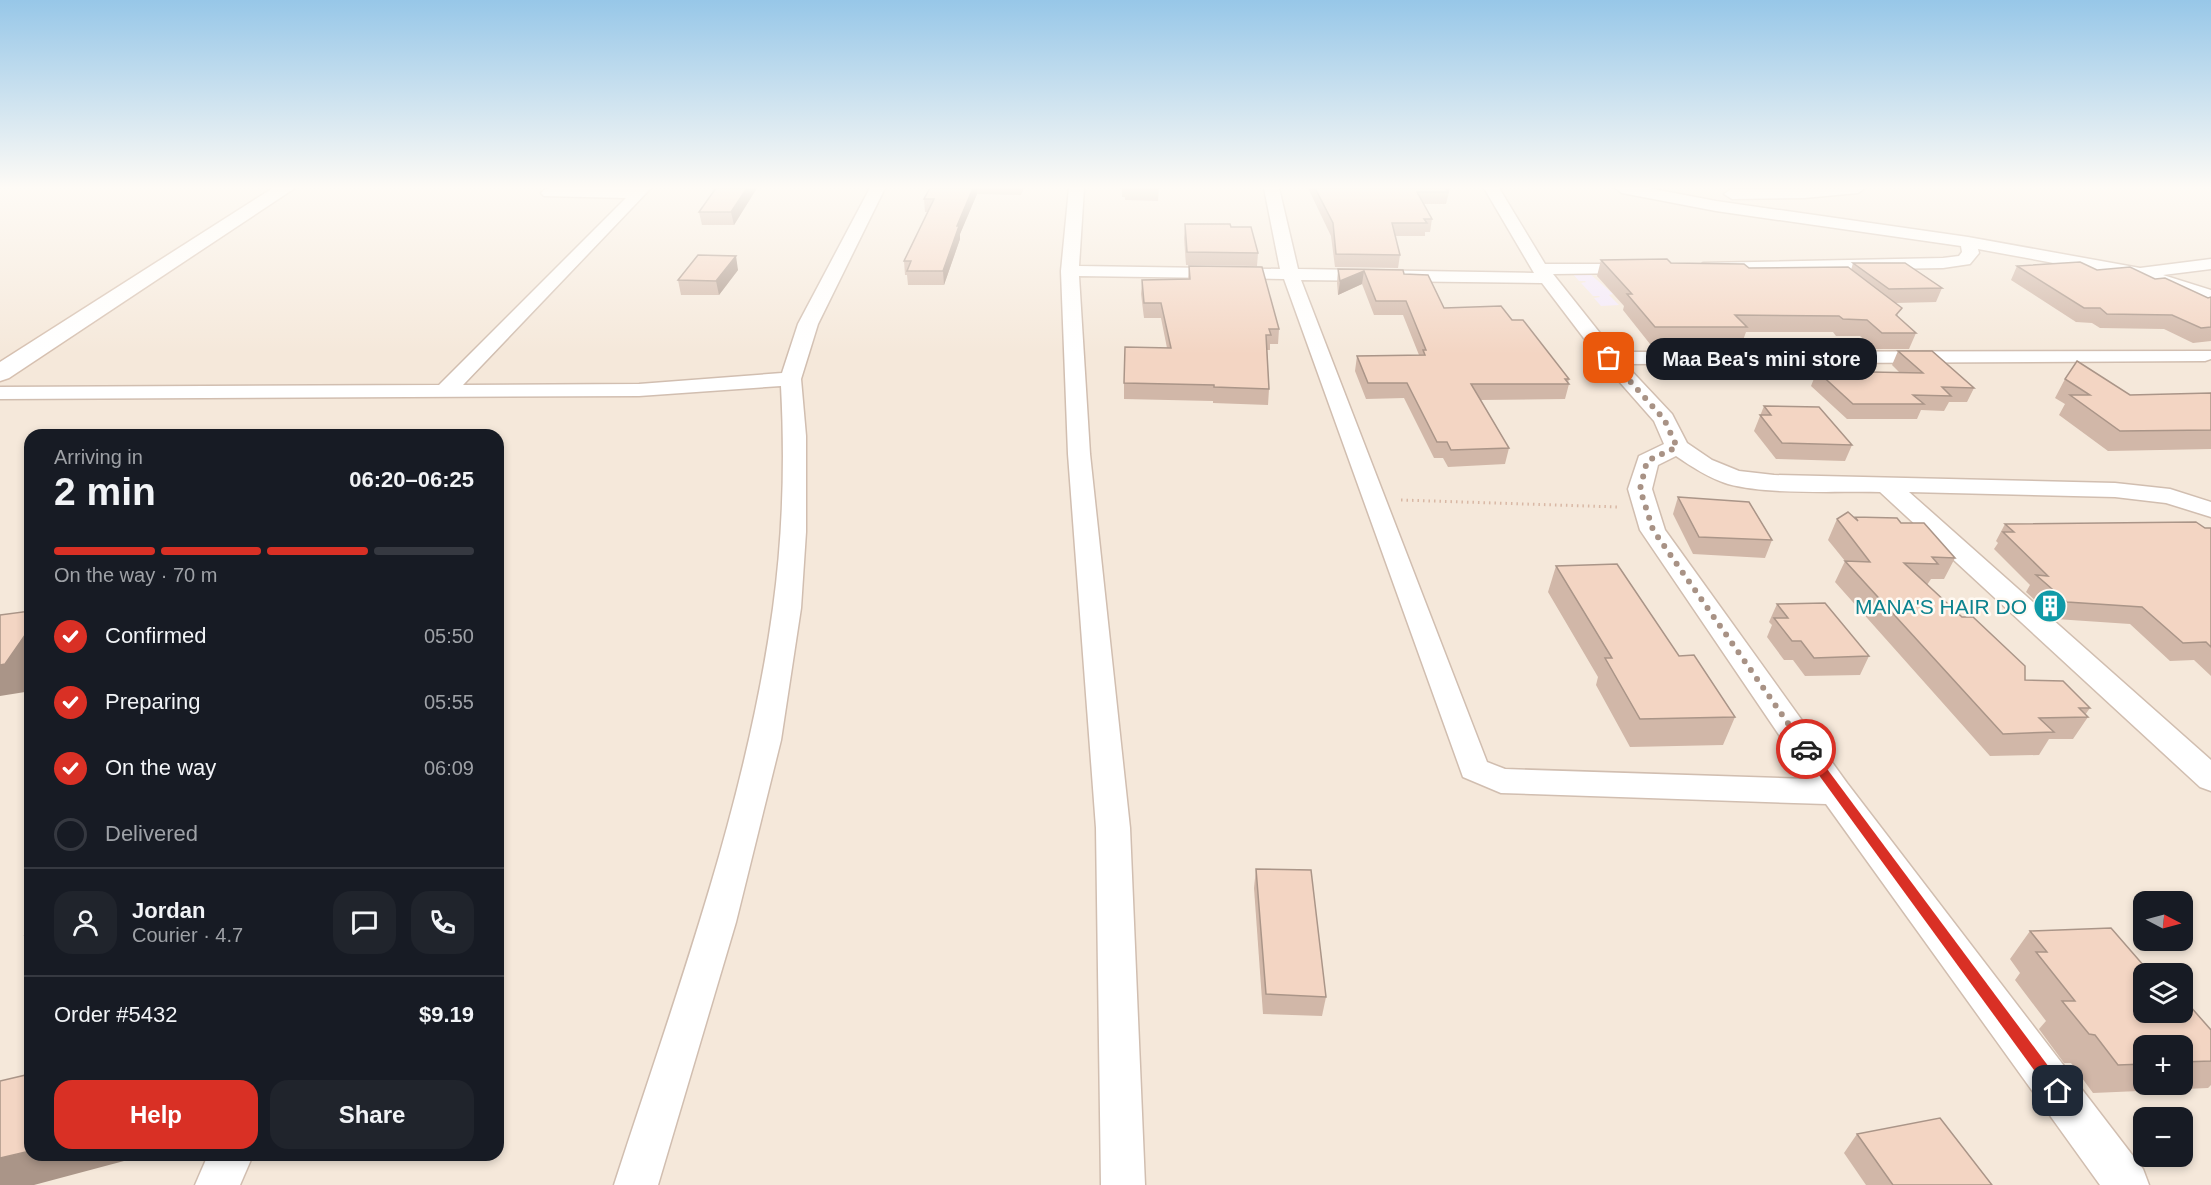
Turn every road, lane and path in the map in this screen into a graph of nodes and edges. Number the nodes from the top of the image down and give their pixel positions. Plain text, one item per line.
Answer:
1 (199, 243) edge
2 (590, 243) edge
3 (850, 243) edge
4 (1072, 243) edge
5 (1283, 243) edge
6 (1525, 243) edge
7 (1968, 243) edge
8 (1975, 243) edge
9 (2211, 264) edge
10 (1655, 267) edge
11 (1690, 267) edge
12 (1070, 271) junction
13 (1290, 273) junction
14 (1543, 273) junction
15 (2138, 273) junction
16 (2211, 296) edge
17 (2205, 355) dead end
18 (1609, 358) junction
19 (0, 373) edge
20 (791, 379) junction
21 (0, 393) edge
22 (444, 393) junction
23 (1677, 447) junction
24 (1888, 486) junction
25 (1374, 499) junction
26 (1646, 507) junction
27 (2211, 510) edge
28 (2211, 779) edge
29 (1835, 792) junction
30 (228, 1161) edge
31 (217, 1185) edge
32 (636, 1185) edge
33 (1123, 1185) edge
34 (2127, 1185) edge

1 - 19 street
2 - 22 street
3 - 20 street
4 - 12 street
5 - 13 street
6 - 14 street
7 - 11 street
8 - 15 street
9 - 15 street
10 - 14 street
12 - 13 street
12 - 33 street
13 - 14 street
13 - 25 street
14 - 18 street
15 - 16 street
17 - 18 street
18 - 23 street
20 - 22 street
20 - 32 street
21 - 22 street
23 - 24 street
23 - 26 street
24 - 27 street
24 - 28 street
25 - 26 path
25 - 29 street
26 - 29 street
29 - 34 street
30 - 31 street

